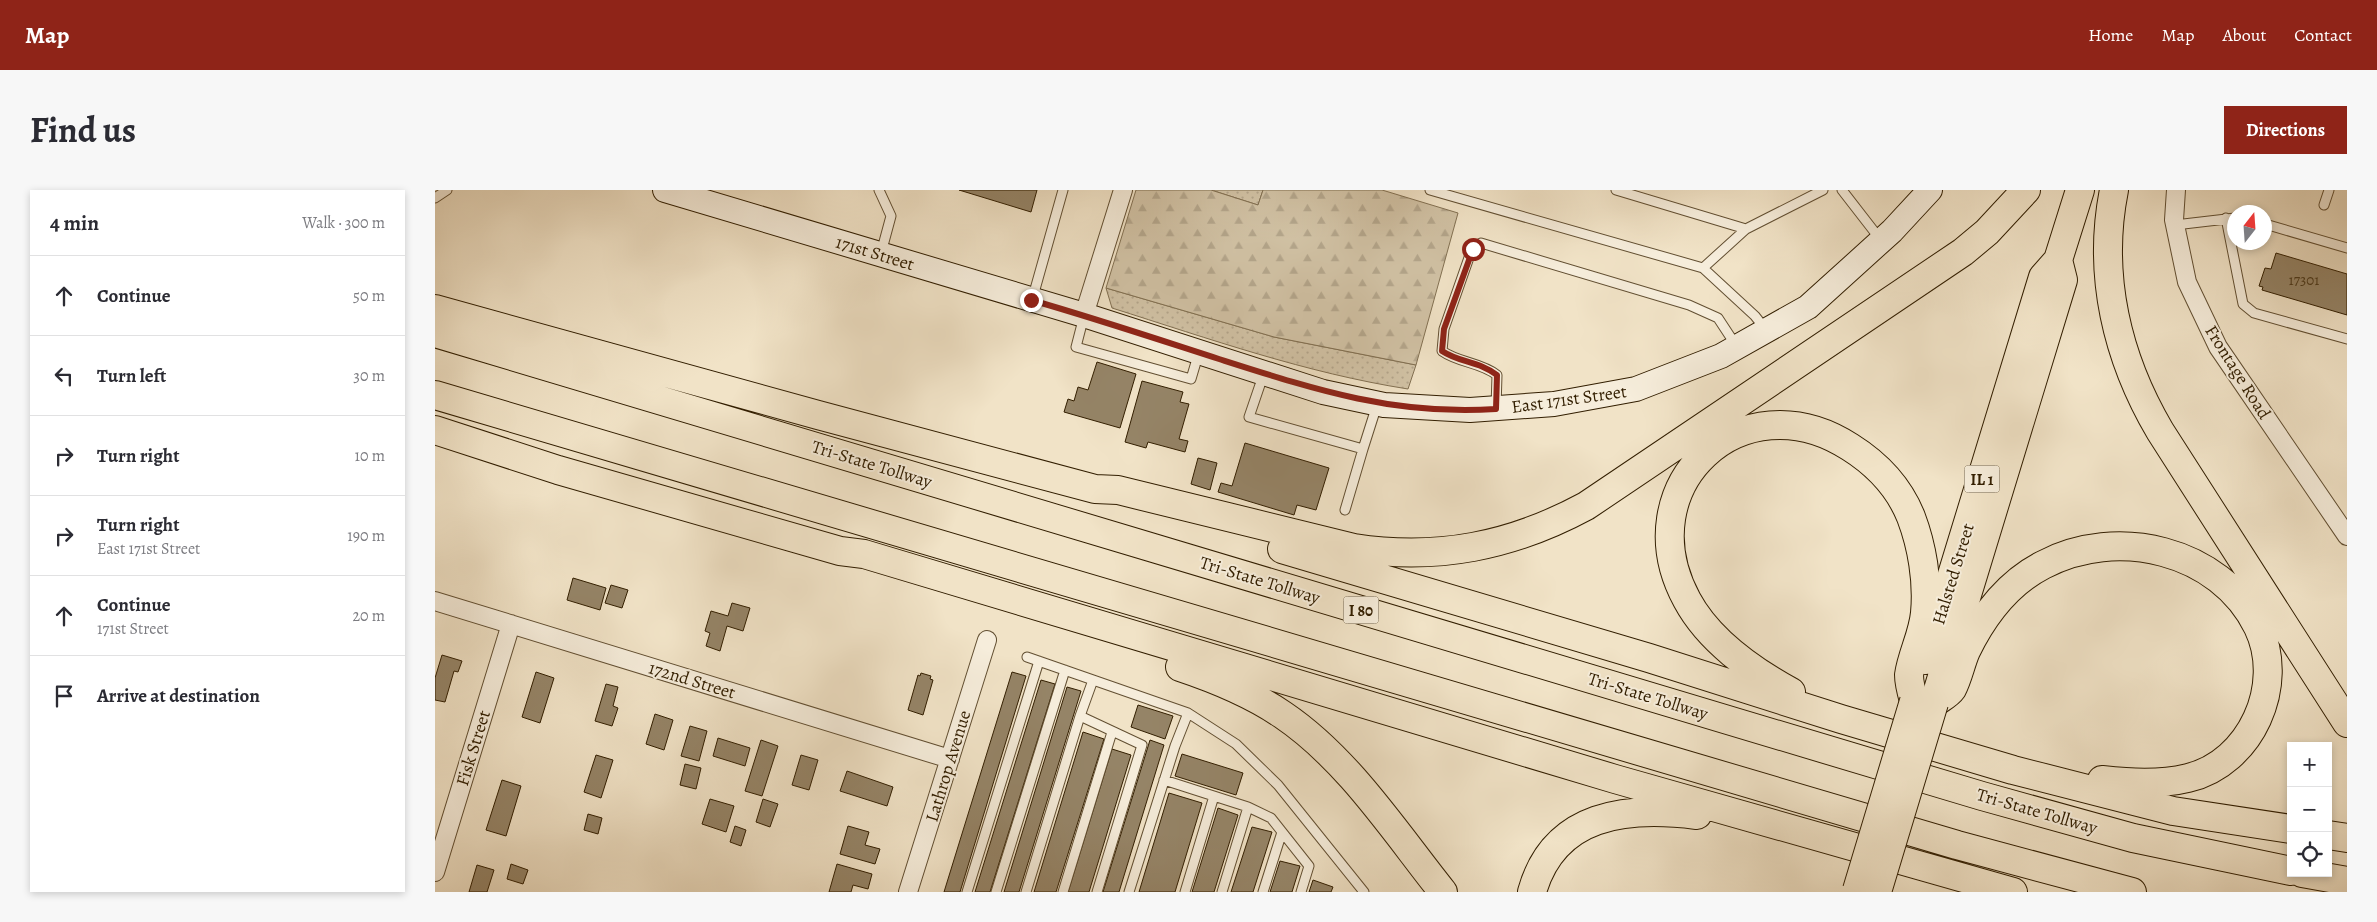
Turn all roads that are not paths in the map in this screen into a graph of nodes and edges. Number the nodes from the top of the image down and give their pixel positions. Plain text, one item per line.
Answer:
1 (447, 190) edge
2 (665, 190) edge
3 (868, 190) edge
4 (1063, 190) edge
5 (1123, 190) edge
6 (1430, 190) edge
7 (1616, 190) edge
8 (1803, 190) edge
9 (1823, 190) edge
10 (1842, 190) edge
11 (1930, 190) edge
12 (2026, 190) edge
13 (2080, 190) edge
14 (2114, 190) edge
15 (2176, 190) edge
16 (2329, 190) edge
17 (879, 192) edge
18 (435, 198) edge
19 (1800, 202) junction
20 (2324, 205) dead end
21 (2227, 218) edge
22 (2175, 225) junction
23 (2272, 226) edge
24 (1746, 230) junction
25 (1878, 243) junction
26 (2347, 248) edge
27 (2235, 250) edge
28 (881, 254) junction
29 (1703, 268) junction
30 (1031, 300) junction
31 (435, 309) edge
32 (1084, 315) junction
33 (1766, 330) junction
34 (435, 333) edge
35 (2347, 338) edge
36 (1737, 347) junction
37 (1199, 352) junction
38 (1264, 373) junction
39 (435, 395) edge
40 (1377, 403) junction
41 (1496, 409) junction
42 (435, 430) edge
43 (1363, 449) junction
44 (1095, 488) junction
45 (1345, 510) dead end
46 (2347, 536) edge
47 (840, 551) junction
48 (435, 601) edge
49 (511, 624) junction
50 (987, 640) dead end
51 (1027, 657) dead end
52 (1039, 661) junction
53 (1065, 670) junction
54 (1093, 680) junction
55 (1924, 702) junction
56 (1188, 713) junction
57 (1081, 716) junction
58 (2347, 723) edge
59 (1859, 724) junction
60 (1112, 732) junction
61 (950, 759) junction
62 (2013, 770) junction
63 (1164, 780) junction
64 (1214, 796) junction
65 (1248, 807) junction
66 (2287, 828) edge
67 (1282, 832) junction
68 (1819, 836) junction
69 (2332, 836) edge
70 (2347, 838) edge
71 (1930, 868) junction
72 (2287, 870) edge
73 (435, 872) edge
74 (2324, 877) edge
75 (2347, 881) edge
76 (1861, 891) edge
77 (909, 892) edge
78 (967, 892) edge
79 (996, 892) edge
80 (1026, 892) edge
81 (1063, 892) edge
82 (1097, 892) edge
83 (1129, 892) edge
84 (1185, 892) edge
85 (1222, 892) edge
86 (1263, 892) edge
87 (1301, 892) edge
88 (1364, 892) edge
89 (1443, 892) edge
90 (1532, 892) edge
91 (1981, 892) edge
92 (2013, 892) edge
93 (2132, 892) edge

1 - 18 lane
2 - 28 street, 171st Street
3 - 17 lane
4 - 30 lane
5 - 32 street
6 - 29 lane
7 - 24 lane
8 - 19 lane
9 - 19 lane
10 - 25 lane
11 - 25 street
12 - 44 main road
13 - 55 main road, Halsted Street / IL 1
14 - 58 main road
15 - 22 street, Frontage Road
16 - 20 lane
17 - 28 lane
19 - 24 lane
21 - 22 lane
22 - 46 street, Frontage Road
23 - 26 lane
24 - 29 lane
25 - 33 street, East 171st Street
27 - 35 lane
28 - 30 street, 171st Street
29 - 33 lane
30 - 32 street, 171st Street
31 - 44 main road
32 - 37 street, East 171st Street
32 - 37 lane
33 - 36 street, East 171st Street
34 - 72 main road, Tri-State Tollway / I 80
36 - 41 street, East 171st Street
36 - 41 lane
37 - 38 street, East 171st Street
38 - 40 street, East 171st Street
38 - 43 lane
39 - 93 main road
40 - 41 street, East 171st Street
40 - 43 lane
42 - 47 main road
43 - 45 lane
44 - 59 main road
47 - 68 main road
47 - 89 main road
48 - 49 street, 172nd Street
49 - 61 street, 172nd Street
49 - 73 street, Fisk Street
50 - 61 street, Lathrop Avenue
51 - 52 lane
52 - 53 lane
52 - 78 lane
53 - 54 lane
53 - 79 lane
54 - 56 lane
54 - 57 lane
55 - 59 main road
55 - 62 main road
55 - 76 main road, Halsted Street / IL 1, bridge
56 - 63 lane
56 - 88 lane
57 - 60 lane
57 - 80 lane
59 - 62 main road
60 - 81 lane
60 - 82 lane
61 - 77 street, Lathrop Avenue
62 - 66 main road
63 - 64 lane
63 - 83 lane
64 - 65 lane
64 - 84 lane
65 - 67 lane
65 - 85 lane
67 - 86 lane
67 - 87 lane
68 - 71 main road
68 - 90 main road
69 - 70 main road
71 - 91 main road
71 - 92 main road
74 - 75 main road

